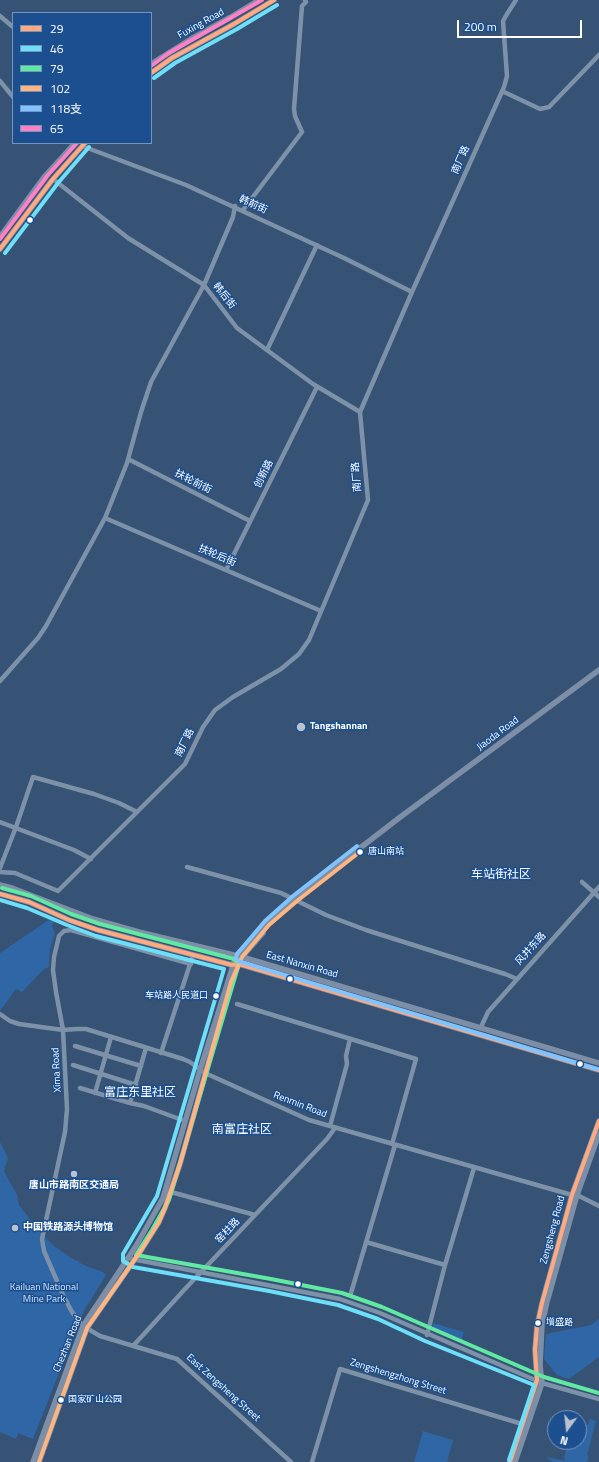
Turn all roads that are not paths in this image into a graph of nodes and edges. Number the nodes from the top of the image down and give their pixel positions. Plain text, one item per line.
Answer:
1 (259, 0) edge
2 (274, 0) edge
3 (305, 0) edge
4 (515, 0) edge
5 (0, 16) edge
6 (12, 26) edge
7 (599, 55) edge
8 (152, 63) edge
9 (152, 72) edge
10 (0, 80) edge
11 (502, 91) junction
12 (12, 95) edge
13 (73, 144) edge
14 (84, 145) edge
15 (53, 179) junction
16 (235, 206) junction
17 (242, 210) junction
18 (0, 237) edge
19 (318, 245) junction
20 (0, 249) edge
21 (204, 285) junction
22 (412, 292) junction
23 (267, 350) junction
24 (318, 387) junction
25 (360, 412) junction
26 (128, 459) junction
27 (105, 518) junction
28 (250, 521) junction
29 (226, 570) junction
30 (321, 611) junction
31 (599, 670) edge
32 (0, 682) edge
33 (137, 812) junction
34 (407, 813) joint
35 (0, 822) edge
36 (16, 827) junction
37 (91, 859) junction
38 (187, 866) dead end
39 (0, 868) edge
40 (0, 872) edge
41 (582, 882) dead end
42 (0, 885) edge
43 (599, 887) edge
44 (594, 892) junction
45 (0, 894) edge
46 (599, 897) edge
47 (295, 900) junction
48 (193, 955) junction
49 (239, 957) junction
50 (191, 964) junction
51 (239, 964) junction
52 (232, 965) junction
53 (517, 979) junction
54 (237, 1004) dead end
55 (0, 1014) edge
56 (481, 1027) junction
57 (63, 1030) junction
58 (111, 1037) junction
59 (350, 1039) junction
60 (75, 1046) dead end
61 (146, 1048) junction
62 (162, 1053) junction
63 (105, 1055) junction
64 (599, 1062) edge
65 (73, 1065) dead end
66 (141, 1066) junction
67 (599, 1070) edge
68 (203, 1071) junction
69 (100, 1074) junction
70 (136, 1084) junction
71 (80, 1088) dead end
72 (95, 1093) junction
73 (130, 1103) junction
74 (186, 1121) junction
75 (599, 1121) edge
76 (332, 1127) junction
77 (599, 1134) edge
78 (393, 1145) junction
79 (474, 1168) junction
80 (171, 1192) junction
81 (574, 1195) junction
82 (599, 1206) edge
83 (255, 1215) junction
84 (366, 1242) junction
85 (128, 1257) junction
86 (134, 1261) junction
87 (445, 1265) junction
88 (201, 1272) junction
89 (351, 1293) dead end
90 (85, 1327) junction
91 (427, 1335) junction
92 (133, 1346) junction
93 (539, 1381) junction
94 (599, 1399) edge
95 (522, 1424) junction
96 (33, 1462) edge
97 (39, 1462) edge
98 (292, 1462) edge
99 (312, 1462) edge
100 (510, 1462) edge
101 (515, 1462) edge

1 - 8 main road, Fuxing Road
2 - 9 main road, Fuxing Road
3 - 17 street
4 - 11 street, 南厂路
5 - 6 street
7 - 11 street
10 - 12 street
11 - 22 street, 南厂路
13 - 18 main road
14 - 15 main road
14 - 16 street, 韩前街
15 - 20 main road
15 - 21 street, 韩后街
16 - 17 street, 韩前街
16 - 21 street
17 - 19 street, 韩前街
19 - 22 street, 韩前街
19 - 23 street
21 - 23 street, 韩后街
21 - 26 street
22 - 25 street, 南厂路
23 - 24 street, 韩后街
24 - 25 street, 韩后街
24 - 28 street, 创新路
25 - 30 street, 南厂路
26 - 27 street
26 - 28 street, 扶轮前街
27 - 29 street, 扶轮后街
27 - 32 street
28 - 29 street, 创新路
29 - 30 street, 扶轮后街
30 - 33 street, 南厂路
31 - 34 main road, Jiaoda Road
33 - 36 street
33 - 37 street, 南厂路
34 - 47 main road, Chezhan Road
35 - 36 street
36 - 37 street
36 - 39 street
37 - 40 street, 南厂路
38 - 47 street
41 - 44 street
42 - 49 main road, East Nanxin Road
43 - 44 street, 风井东路
44 - 46 street
44 - 53 street, 风井东路
45 - 48 main road, East Nanxin Road
47 - 49 main road, Chezhan Road
47 - 53 street
48 - 50 street
48 - 52 main road, East Nanxin Road
49 - 51 main road, Chezhan Road
49 - 52 main road, Chezhan Road
49 - 56 main road, East Nanxin Road
50 - 57 street, Xima Road
50 - 62 street
51 - 52 main road, East Nanxin Road
51 - 67 main road, East Nanxin Road
51 - 68 main road, Chezhan Road
52 - 68 main road, Chezhan Road
53 - 56 street, 风井东路
54 - 59 street
55 - 57 street, Renmin Road
56 - 64 main road, East Nanxin Road
57 - 58 street, Renmin Road
57 - 90 street, Xima Road
58 - 61 street, Renmin Road
58 - 63 street
59 - 76 street
59 - 78 street
60 - 63 street
61 - 62 street, Renmin Road
61 - 66 street
62 - 68 street, Renmin Road
63 - 66 street
63 - 69 street
65 - 69 street
66 - 70 street
68 - 74 main road, Chezhan Road
68 - 76 street, Renmin Road
68 - 80 main road, Chezhan Road
69 - 70 street
69 - 72 street
70 - 73 street
71 - 72 street
72 - 73 street
73 - 74 street
74 - 85 main road, Chezhan Road
75 - 81 main road, Zengsheng Road
76 - 78 street, Renmin Road
76 - 83 street, 窑柱路
77 - 81 main road, Zengsheng Road
78 - 79 street, Renmin Road
78 - 84 street
79 - 81 street, Renmin Road
79 - 87 street
80 - 83 street
80 - 86 main road, Chezhan Road
81 - 82 street, Renmin Road
81 - 93 main road, Zengsheng Road
83 - 88 street, 窑柱路
84 - 87 street
84 - 89 street
85 - 86 street
85 - 90 main road, Chezhan Road
86 - 88 street
86 - 90 main road, Chezhan Road
87 - 91 street
88 - 91 street
88 - 92 street, 窑柱路
90 - 92 street, East Zengsheng Street
90 - 96 main road, Chezhan Road
90 - 97 main road, Chezhan Road
91 - 93 street
92 - 98 street, East Zengsheng Street
93 - 94 street
93 - 95 main road, Zengsheng Road
93 - 101 main road, Zengsheng Road
95 - 99 street, Zengshengzhong Street
95 - 100 main road, Zengsheng Road

